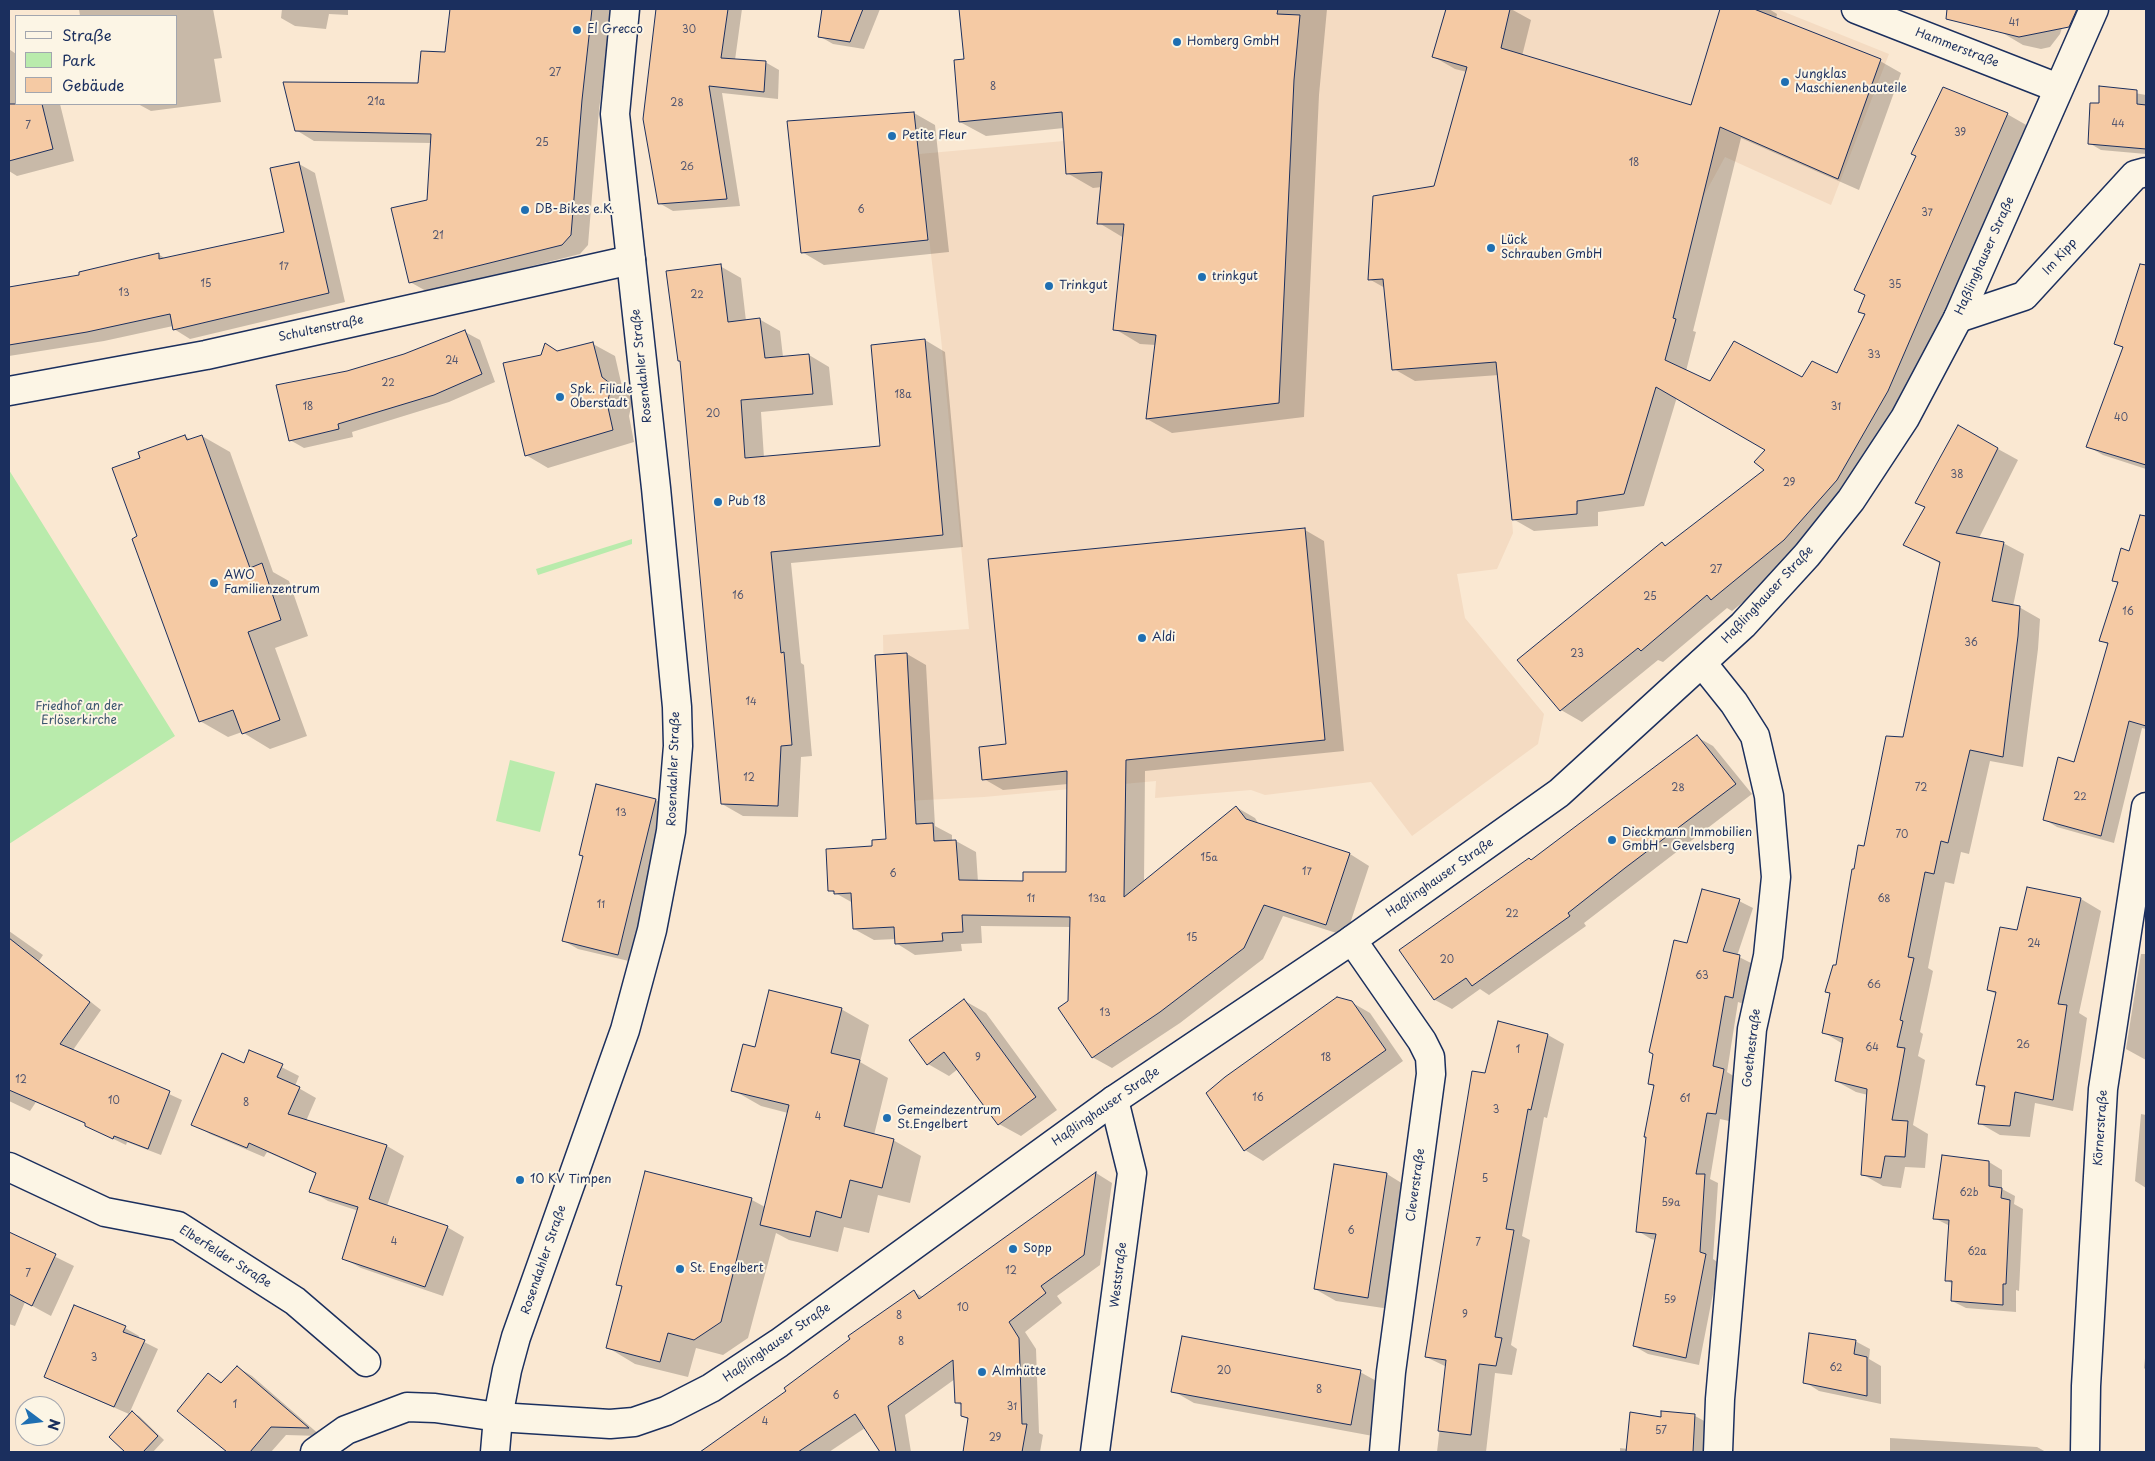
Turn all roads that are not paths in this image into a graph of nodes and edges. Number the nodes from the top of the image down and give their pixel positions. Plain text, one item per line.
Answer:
1 (625, 9) edge
2 (1856, 9) edge
3 (2094, 9) edge
4 (2058, 88) junction
5 (2146, 172) edge
6 (631, 260) junction
7 (1958, 318) junction
8 (9, 391) edge
9 (1702, 663) junction
10 (2146, 807) edge
11 (1352, 940) junction
12 (1114, 1100) junction
13 (9, 1167) edge
14 (366, 1362) dead end
15 (498, 1417) junction
16 (315, 1452) edge
17 (495, 1452) edge
18 (1095, 1452) edge
19 (1384, 1452) edge
20 (1718, 1452) edge
21 (2085, 1452) edge

1 - 6 street, Rosendahler Straße
2 - 4 street, Hammerstraße
3 - 4 street, Haßlinghauser Straße
4 - 7 street, Haßlinghauser Straße
5 - 7 street, Im Kipp
6 - 8 street, Schultenstraße
6 - 15 street, Rosendahler Straße
7 - 9 street, Haßlinghauser Straße
9 - 11 street, Haßlinghauser Straße
9 - 20 street, Goethestraße
10 - 21 street, Körnerstraße
11 - 12 street, Haßlinghauser Straße
11 - 19 street, Cleverstraße
12 - 15 street, Haßlinghauser Straße
12 - 18 street, Weststraße
13 - 14 street, Elberfelder Straße
15 - 16 street, Haßlinghauser Straße
15 - 17 street, Rosendahler Straße

